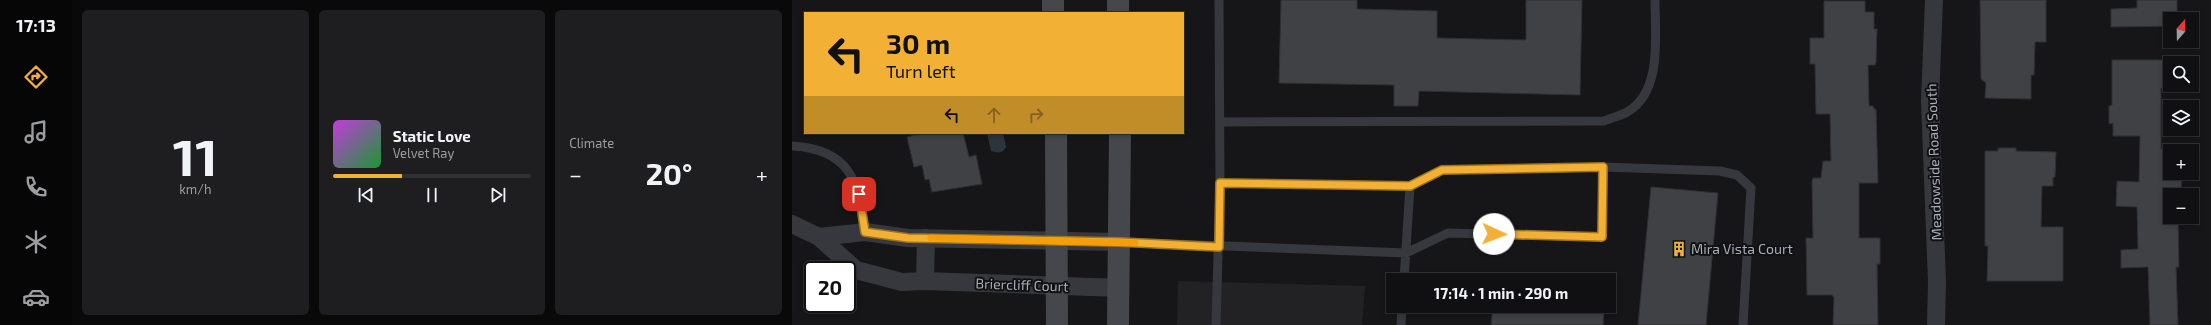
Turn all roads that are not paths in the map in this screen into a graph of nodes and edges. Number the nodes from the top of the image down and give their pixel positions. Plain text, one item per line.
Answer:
1 (1053, 0) edge
2 (1118, 0) edge
3 (1219, 0) edge
4 (1655, 0) edge
5 (1934, 0) edge
6 (1053, 12) edge
7 (1118, 12) edge
8 (1220, 122) junction
9 (1056, 134) edge
10 (1120, 134) edge
11 (792, 146) edge
12 (1603, 167) junction
13 (1220, 183) junction
14 (1410, 186) junction
15 (792, 224) edge
16 (865, 232) junction
17 (819, 237) junction
18 (926, 238) junction
19 (1058, 240) junction
20 (1120, 242) junction
21 (1219, 247) junction
22 (1406, 253) junction
23 (1405, 273) edge
24 (925, 281) junction
25 (1057, 286) junction
26 (1119, 288) junction
27 (1402, 313) edge
28 (1057, 325) edge
29 (1118, 325) edge
30 (1216, 325) edge
31 (1401, 325) edge
32 (1743, 325) edge
33 (1936, 325) edge

1 - 6 main road
2 - 7 main road
3 - 8 lane
4 - 8 lane
5 - 33 street, Meadowside Road South
8 - 13 lane
9 - 19 main road
10 - 20 main road
11 - 16 lane
12 - 14 lane
12 - 22 lane
12 - 32 lane
13 - 14 lane
13 - 21 lane
14 - 22 lane
15 - 17 street, Briercliff Court
16 - 17 street
16 - 18 street
17 - 24 street, Briercliff Court
18 - 19 street
18 - 24 street
19 - 20 street
19 - 25 main road
20 - 21 lane
20 - 26 main road
21 - 22 lane
21 - 30 lane
22 - 23 lane
24 - 25 street, Briercliff Court
25 - 26 street, Briercliff Court
25 - 28 main road
26 - 29 main road
27 - 31 lane

